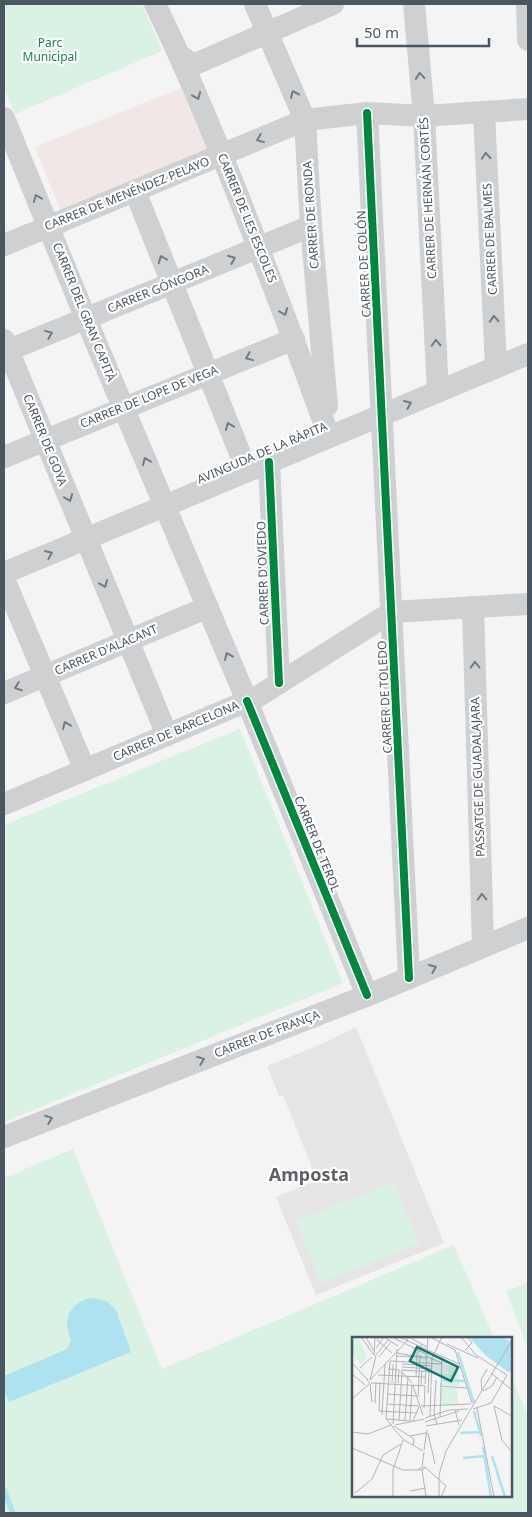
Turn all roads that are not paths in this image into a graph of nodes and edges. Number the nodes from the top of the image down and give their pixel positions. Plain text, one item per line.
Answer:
1 (156, 4) edge
2 (255, 4) edge
3 (333, 4) edge
4 (414, 4) edge
5 (527, 4) edge
6 (266, 31) junction
7 (528, 40) edge
8 (181, 56) junction
9 (528, 109) edge
10 (484, 112) junction
11 (367, 113) junction
12 (424, 116) junction
13 (305, 120) junction
14 (6, 131) edge
15 (221, 155) junction
16 (135, 191) junction
17 (48, 226) junction
18 (311, 226) junction
19 (4, 245) edge
20 (259, 248) junction
21 (172, 283) junction
22 (86, 319) junction
23 (294, 339) junction
24 (5, 347) edge
25 (528, 354) edge
26 (496, 367) junction
27 (208, 373) junction
28 (438, 392) junction
29 (123, 408) junction
30 (383, 415) junction
31 (329, 437) junction
32 (45, 440) junction
33 (4, 457) edge
34 (269, 462) junction
35 (247, 471) junction
36 (165, 506) junction
37 (85, 539) junction
38 (4, 573) edge
39 (4, 579) edge
40 (528, 604) edge
41 (208, 607) junction
42 (474, 607) junction
43 (392, 612) junction
44 (128, 641) junction
45 (45, 676) junction
46 (279, 683) junction
47 (4, 693) edge
48 (247, 701) junction
49 (168, 735) junction
50 (84, 770) junction
51 (4, 804) edge
52 (528, 928) edge
53 (483, 946) junction
54 (409, 978) junction
55 (367, 995) junction
56 (4, 1137) edge

1 - 8 street, CARRER DE LES ESCOLES
2 - 6 street, CARRER DE RONDA
3 - 6 street
12 -> 4 street, CARRER DE HERNÁN CORTÉS
5 - 7 street
6 - 8 street
13 -> 6 street, CARRER DE RONDA
8 -> 15 street, CARRER DE LES ESCOLES
9 - 10 street, CARRER DE MENÉNDEZ PELAYO
10 - 12 street, CARRER DE MENÉNDEZ PELAYO
26 -> 10 street, CARRER DE BALMES
11 - 12 street, CARRER DE MENÉNDEZ PELAYO
11 - 13 street, CARRER DE MENÉNDEZ PELAYO
11 - 30 street, CARRER DE COLÓN
28 -> 12 street, CARRER DE HERNÁN CORTÉS
13 -> 15 street, CARRER DE MENÉNDEZ PELAYO
13 - 18 street, CARRER DE RONDA
17 -> 14 street, CARRER DEL GRAN CAPITÀ
15 - 16 street, CARRER DE MENÉNDEZ PELAYO
15 - 20 street, CARRER DE LES ESCOLES
16 - 17 street, CARRER DE MENÉNDEZ PELAYO
21 -> 16 street
17 - 19 street, CARRER DE MENÉNDEZ PELAYO
17 - 22 street, CARRER DEL GRAN CAPITÀ
18 - 20 street, CARRER GÓNGORA
18 - 31 street, CARRER DE RONDA
21 -> 20 street, CARRER GÓNGORA
20 -> 23 street, CARRER DE LES ESCOLES
21 - 22 street, CARRER GÓNGORA
21 - 27 street
24 -> 22 street, CARRER GÓNGORA
22 - 29 street, CARRER DEL GRAN CAPITÀ
23 -> 27 street, CARRER DE LOPE DE VEGA
23 - 31 street, CARRER DE LES ESCOLES
24 - 32 street, CARRER DE GOYA
25 - 26 street, AVINGUDA DE LA RÀPITA
26 - 28 street, AVINGUDA DE LA RÀPITA
27 - 29 street, CARRER DE LOPE DE VEGA
35 -> 27 street
30 -> 28 street, AVINGUDA DE LA RÀPITA
29 - 32 street, CARRER DE LOPE DE VEGA
36 -> 29 street, CARRER DEL GRAN CAPITÀ
30 - 31 street, AVINGUDA DE LA RÀPITA
30 - 43 street, CARRER DE TOLEDO
31 - 34 street, AVINGUDA DE LA RÀPITA
32 - 33 street, CARRER DE LOPE DE VEGA
32 -> 37 street, CARRER DE GOYA
34 - 35 street, AVINGUDA DE LA RÀPITA
34 - 46 street, CARRER D'OVIEDO
35 - 36 street, AVINGUDA DE LA RÀPITA
36 - 37 street, AVINGUDA DE LA RÀPITA
36 - 41 street, CARRER DE TEROL
38 -> 37 street, AVINGUDA DE LA RÀPITA
37 -> 44 street, CARRER DE GOYA
39 - 45 street
40 - 42 street
41 - 44 street, CARRER D'ALACANT
48 -> 41 street, CARRER DE TEROL
42 - 43 street
53 -> 42 street, PASSATGE DE GUADALAJARA
43 - 46 street, CARRER DE BARCELONA
43 - 54 street, CARRER DE TOLEDO
44 - 45 street, CARRER D'ALACANT
44 - 49 street, CARRER DE GOYA
45 -> 47 street, CARRER D'ALACANT
50 -> 45 street
46 - 48 street, CARRER DE BARCELONA
48 - 49 street, CARRER DE BARCELONA
48 - 55 street, CARRER DE TEROL
49 - 50 street, CARRER DE BARCELONA
50 - 51 street, CARRER DE BARCELONA
52 - 53 street, CARRER DE FRANÇA
54 -> 53 street, CARRER DE FRANÇA
54 - 55 street, CARRER DE FRANÇA
56 -> 55 street, CARRER DE FRANÇA

